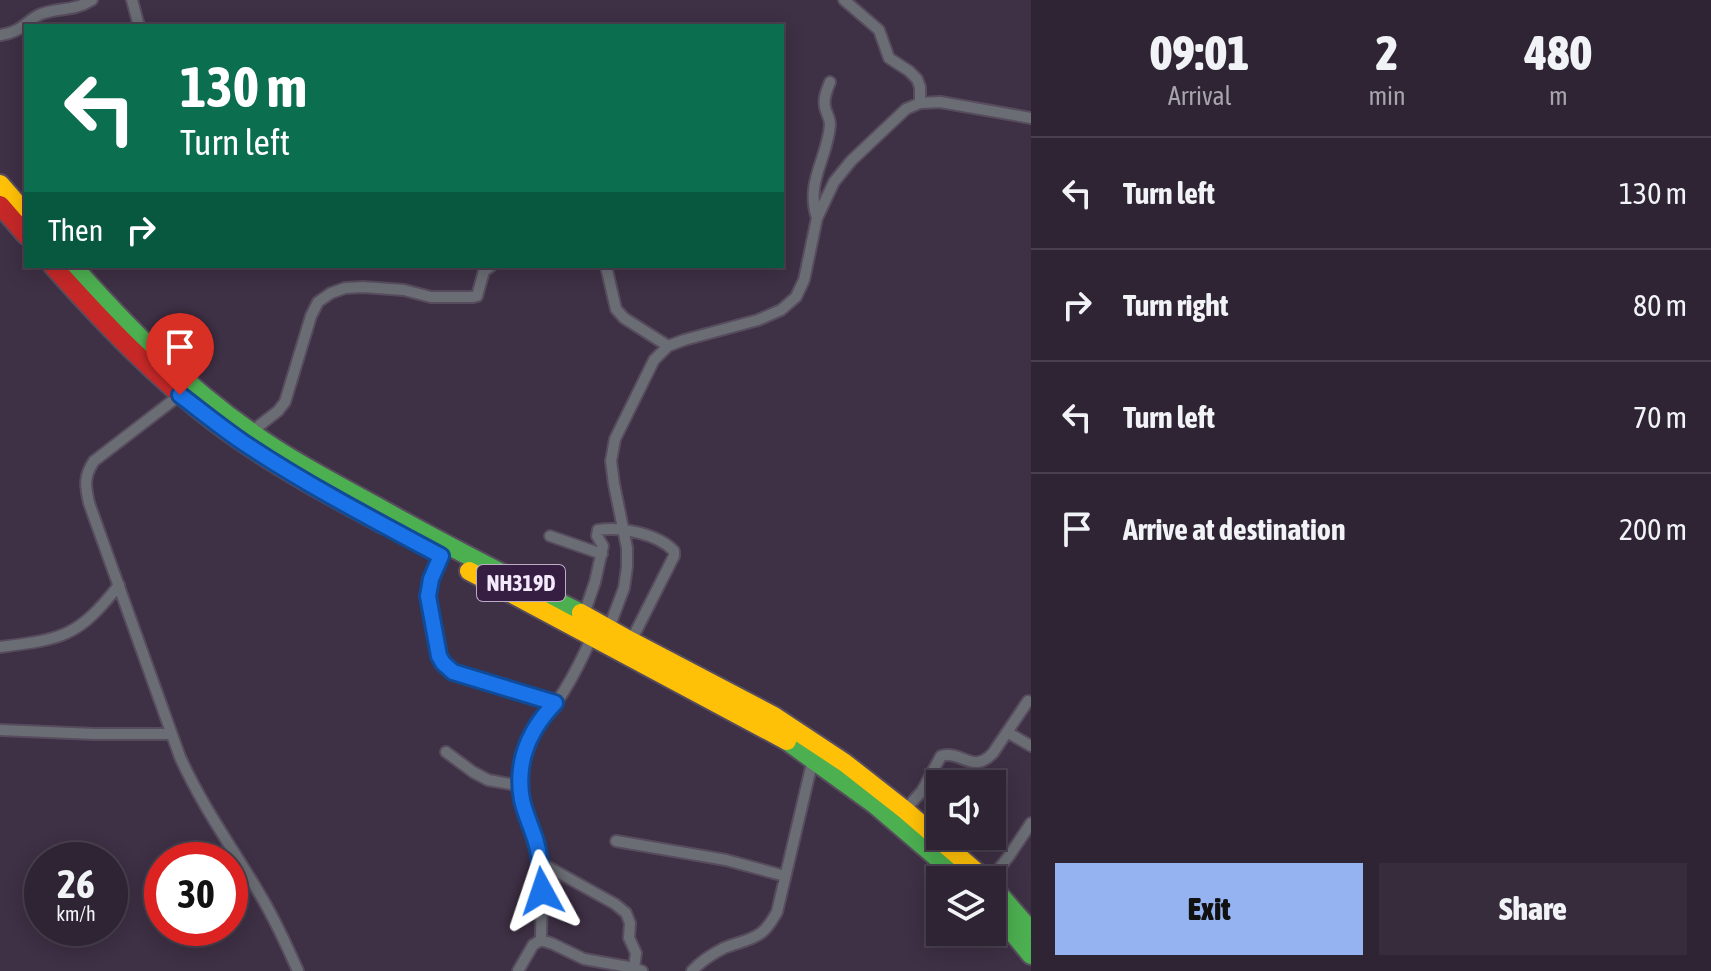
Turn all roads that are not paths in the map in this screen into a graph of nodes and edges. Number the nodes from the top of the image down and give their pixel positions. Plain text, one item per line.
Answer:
1 (92, 0) edge
2 (132, 0) edge
3 (844, 0) edge
4 (27, 24) edge
5 (138, 24) edge
6 (24, 26) edge
7 (0, 35) edge
8 (830, 82) dead end
9 (920, 103) junction
10 (1031, 118) edge
11 (0, 184) edge
12 (0, 205) edge
13 (24, 212) edge
14 (817, 218) junction
15 (24, 233) edge
16 (55, 268) edge
17 (75, 268) edge
18 (488, 268) edge
19 (606, 268) edge
20 (668, 346) junction
21 (180, 395) junction
22 (251, 432) junction
23 (624, 530) junction
24 (550, 536) dead end
25 (602, 554) junction
26 (441, 556) junction
27 (119, 585) junction
28 (584, 614) junction
29 (600, 632) junction
30 (631, 641) junction
31 (0, 647) edge
32 (1028, 701) dead end
33 (555, 703) junction
34 (0, 730) edge
35 (1007, 732) junction
36 (171, 734) junction
37 (1031, 746) edge
38 (446, 752) dead end
39 (813, 759) junction
40 (521, 786) junction
41 (905, 810) junction
42 (1031, 823) edge
43 (616, 841) dead end
44 (541, 863) junction
45 (947, 866) edge
46 (971, 866) edge
47 (1000, 866) edge
48 (785, 876) junction
49 (1006, 898) edge
50 (1024, 914) edge
51 (1006, 924) edge
52 (1031, 931) edge
53 (541, 940) junction
54 (1031, 955) edge
55 (638, 970) edge
56 (298, 971) edge
57 (518, 971) edge
58 (692, 971) edge

1 - 4 street
2 - 5 street
3 - 9 street
6 - 7 street
8 - 14 street
9 - 10 street
9 - 14 street
11 - 13 highway
12 - 15 highway
14 - 20 street
16 - 21 highway, NH319D
17 - 22 highway, NH319D
18 - 22 street
19 - 20 street
20 - 23 street
21 - 26 highway, NH319D
21 - 27 street
22 - 28 highway, NH319D
23 - 25 street
23 - 29 street
23 - 30 street
24 - 25 street
25 - 28 street
26 - 29 highway, NH319D
26 - 33 street
27 - 31 street
27 - 36 street
28 - 29 highway, NH319D
29 - 30 highway, NH319D
29 - 33 street
29 - 39 highway, NH319D
30 - 41 highway, NH319D
32 - 35 street
33 - 40 street
34 - 36 street
35 - 37 street
35 - 41 street
36 - 56 street
38 - 40 street
39 - 45 highway, NH319D
39 - 48 street
40 - 44 street
41 - 46 highway, NH319D
42 - 47 street
43 - 48 street
44 - 53 street
44 - 55 street
48 - 58 street
49 - 50 highway
50 - 52 highway
51 - 54 highway
53 - 55 street
53 - 57 street

